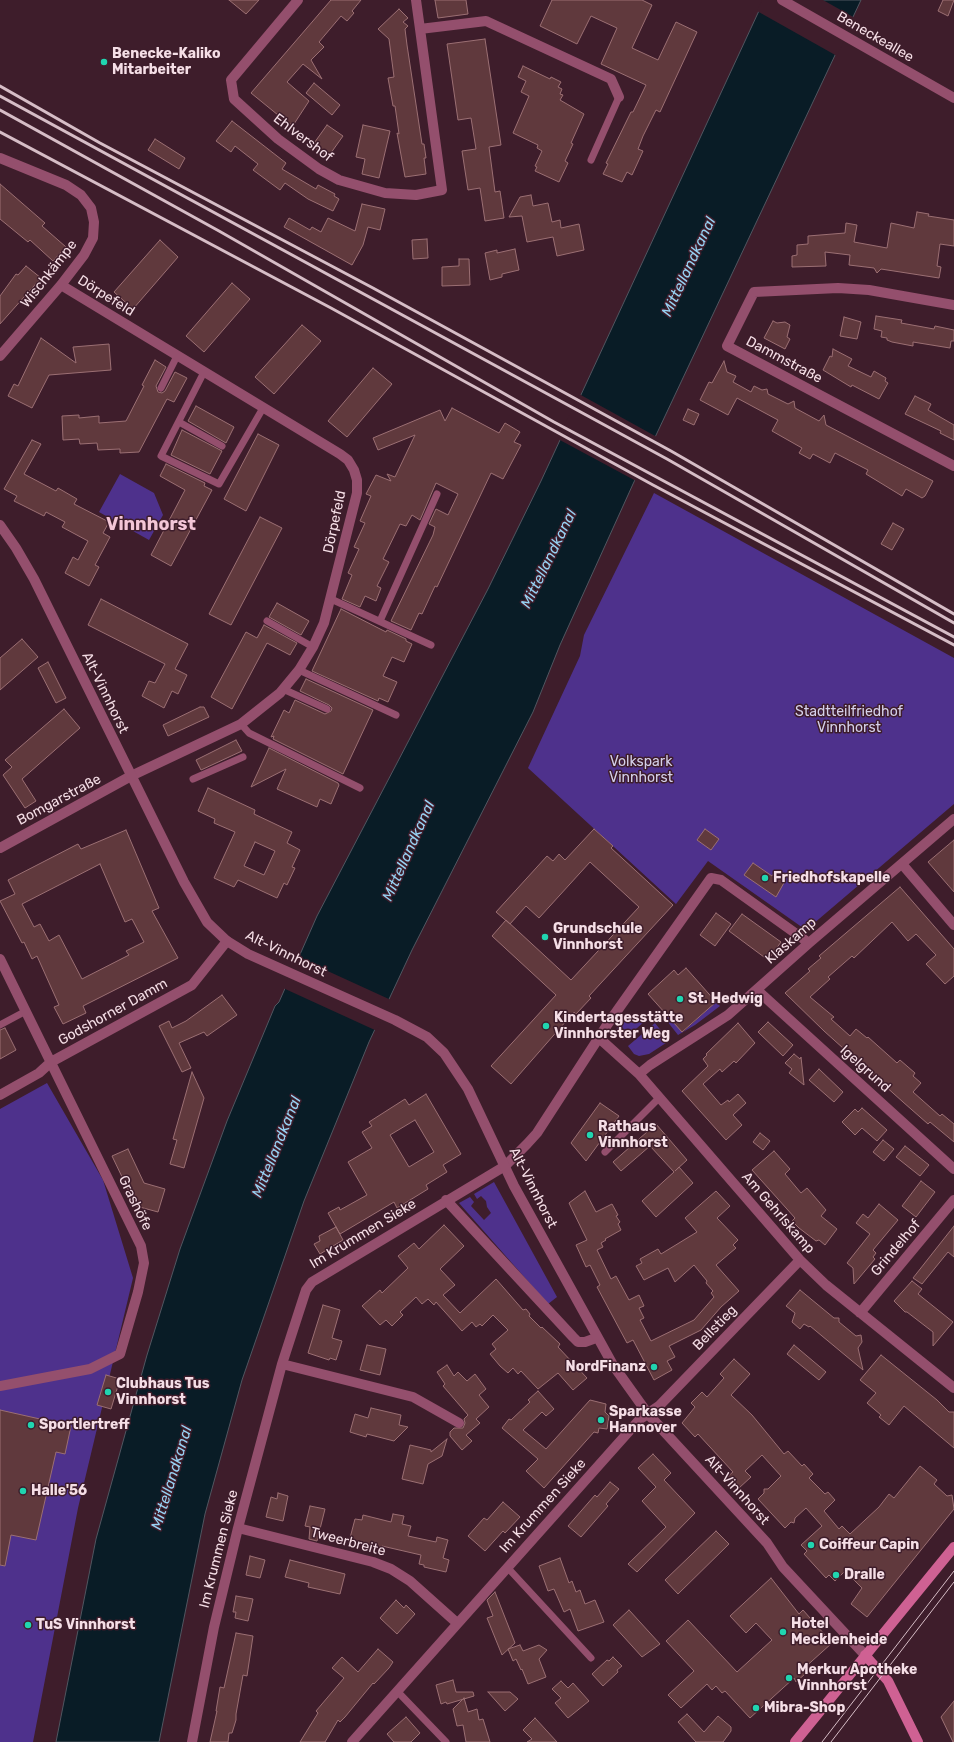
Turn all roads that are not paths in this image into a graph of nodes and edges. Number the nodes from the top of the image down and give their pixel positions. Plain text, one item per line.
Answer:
1 (298, 0) edge
2 (416, 0) edge
3 (782, 0) edge
4 (420, 29) junction
5 (619, 97) joint
6 (954, 98) edge
7 (0, 158) edge
8 (591, 160) dead end
9 (62, 285) junction
10 (954, 305) edge
11 (0, 356) edge
12 (177, 356) junction
13 (204, 372) junction
14 (161, 388) dead end
15 (263, 408) junction
16 (179, 422) junction
17 (222, 446) dead end
18 (954, 466) edge
19 (437, 494) dead end
20 (1, 529) edge
21 (331, 599) junction
22 (267, 621) dead end
23 (380, 621) junction
24 (431, 644) dead end
25 (313, 647) junction
26 (299, 670) junction
27 (283, 690) junction
28 (327, 709) dead end
29 (396, 715) dead end
30 (241, 724) junction
31 (243, 757) dead end
32 (131, 776) junction
33 (193, 779) dead end
34 (360, 788) dead end
35 (954, 819) edge
36 (0, 848) edge
37 (902, 864) junction
38 (954, 925) edge
39 (227, 941) junction
40 (809, 943) junction
41 (1, 965) edge
42 (757, 990) junction
43 (26, 1011) junction
44 (0, 1026) edge
45 (599, 1038) junction
46 (51, 1062) junction
47 (639, 1074) junction
48 (0, 1095) edge
49 (660, 1097) junction
50 (605, 1152) dead end
51 (505, 1166) junction
52 (954, 1169) edge
53 (446, 1200) junction
54 (954, 1200) edge
55 (800, 1260) junction
56 (860, 1313) junction
57 (596, 1338) junction
58 (282, 1364) junction
59 (0, 1386) edge
60 (954, 1388) edge
61 (648, 1414) junction
62 (459, 1423) dead end
63 (238, 1528) junction
64 (954, 1547) edge
65 (507, 1567) junction
66 (457, 1623) junction
67 (865, 1655) junction
68 (591, 1658) dead end
69 (397, 1691) junction
70 (192, 1742) edge
71 (352, 1742) edge
72 (446, 1742) edge
73 (795, 1742) edge
74 (918, 1742) edge

1 - 4 street, Ehlvershof
2 - 4 street, Ehlvershof
3 - 6 street, Beneckeallee
4 - 5 street
5 - 8 lane
7 - 9 street, Wischkämpe
9 - 11 street, Wischkämpe
9 - 12 street, Dörpefeld
10 - 18 street, Dammstraße
12 - 13 street, Dörpefeld
12 - 14 lane
13 - 15 street, Dörpefeld
13 - 16 lane
15 - 16 lane
15 - 21 street, Dörpefeld
16 - 17 lane
19 - 23 lane
20 - 32 street, Alt-Vinnhorst
21 - 23 lane
21 - 25 street, Dörpefeld
22 - 25 lane
23 - 24 lane
25 - 26 street, Dörpefeld
26 - 27 street, Dörpefeld
26 - 29 lane
27 - 28 lane
27 - 30 street, Dörpefeld
30 - 32 street, Dörpefeld
30 - 34 lane
31 - 33 lane
32 - 36 street, Bomgarstraße
32 - 39 street, Alt-Vinnhorst
35 - 37 street, Klaskamp
37 - 38 street
37 - 40 street, Klaskamp
39 - 46 street, Godshorner Damm
39 - 51 street, Alt-Vinnhorst
40 - 42 street, Klaskamp
40 - 45 street, Im Krummen Sieke
41 - 43 street, Grashöfe
42 - 47 street, Klaskamp
42 - 52 street, Igelgrund
43 - 44 lane
43 - 46 street, Grashöfe
45 - 47 street, Am Gehrlskamp
45 - 51 street, Im Krummen Sieke
46 - 48 street, Godshorner Damm
46 - 59 street, Grashöfe
47 - 49 street, Am Gehrlskamp
49 - 50 lane
49 - 55 street, Am Gehrlskamp
51 - 53 street, Im Krummen Sieke
51 - 57 street, Alt-Vinnhorst
53 - 57 street
53 - 58 street, Im Krummen Sieke
54 - 56 street, Grindelhof
55 - 56 street, Am Gehrlskamp
55 - 61 street, Bellstieg
56 - 60 street, Am Gehrlskamp
57 - 61 street, Alt-Vinnhorst
58 - 62 street
58 - 63 street, Im Krummen Sieke
61 - 65 street, Im Krummen Sieke
61 - 67 street, Alt-Vinnhorst
63 - 66 street, Tweerbreite
63 - 70 street, Im Krummen Sieke
64 - 67 main road
65 - 66 street, Im Krummen Sieke
65 - 68 lane
66 - 69 street, Im Krummen Sieke
67 - 73 main road
67 - 74 main road
69 - 71 street, Im Krummen Sieke
69 - 72 lane

